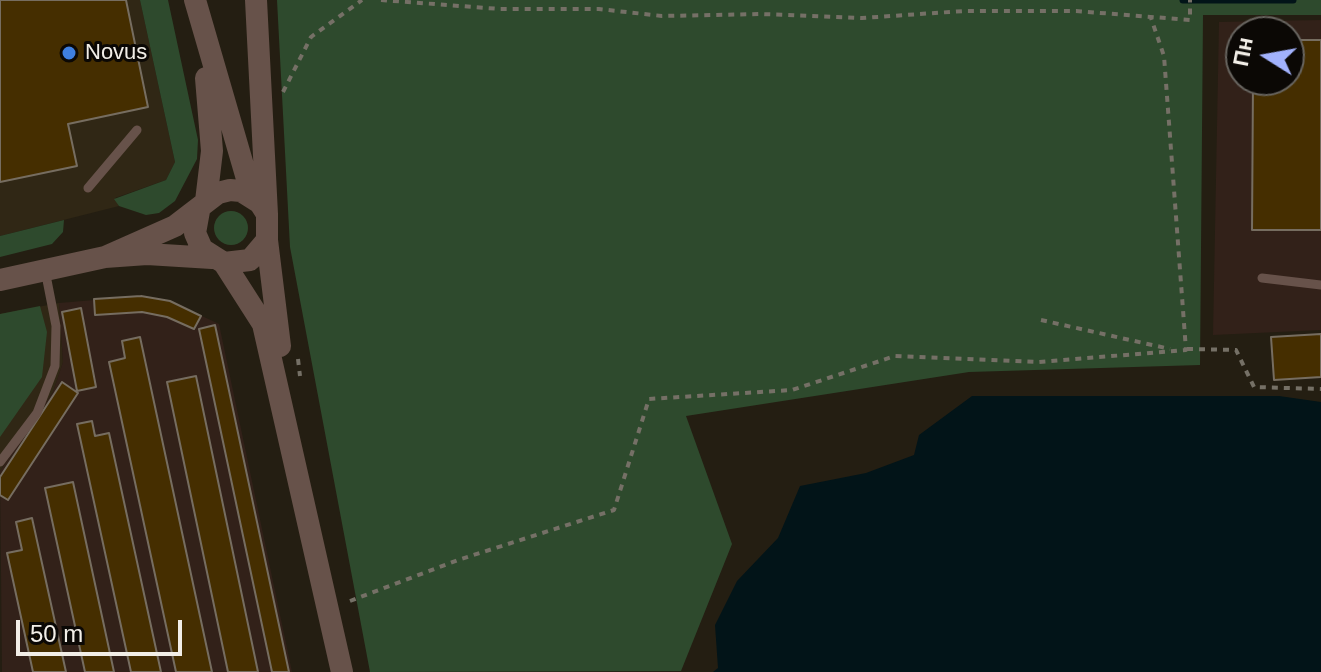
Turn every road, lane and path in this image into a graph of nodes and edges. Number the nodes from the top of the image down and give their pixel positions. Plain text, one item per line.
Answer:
1 (256, 0) edge
2 (362, 0) edge
3 (381, 0) edge
4 (1190, 0) edge
5 (197, 7) edge
6 (1151, 18) junction
7 (279, 101) dead end
8 (137, 130) dead end
9 (88, 188) dead end
10 (252, 196) junction
11 (203, 206) junction
12 (267, 214) junction
13 (267, 240) junction
14 (105, 257) junction
15 (218, 261) junction
16 (45, 270) junction
17 (1262, 278) dead end
18 (0, 280) edge
19 (1321, 285) edge
20 (1041, 320) dead end
21 (297, 347) dead end
22 (290, 380) junction
23 (1321, 389) edge
24 (0, 462) edge
25 (350, 601) dead end
26 (342, 672) edge

1 - 12 street
2 - 7 path
3 - 6 path
4 - 6 path
5 - 10 street
5 - 11 street
6 - 25 path
8 - 9 lane
10 - 11 street
10 - 12 street
11 - 14 street
11 - 15 street
12 - 13 street
13 - 15 street
13 - 22 street
14 - 15 street
14 - 16 street
15 - 22 street
16 - 18 street
16 - 24 lane
17 - 19 lane
20 - 23 path
21 - 22 path
22 - 26 street

